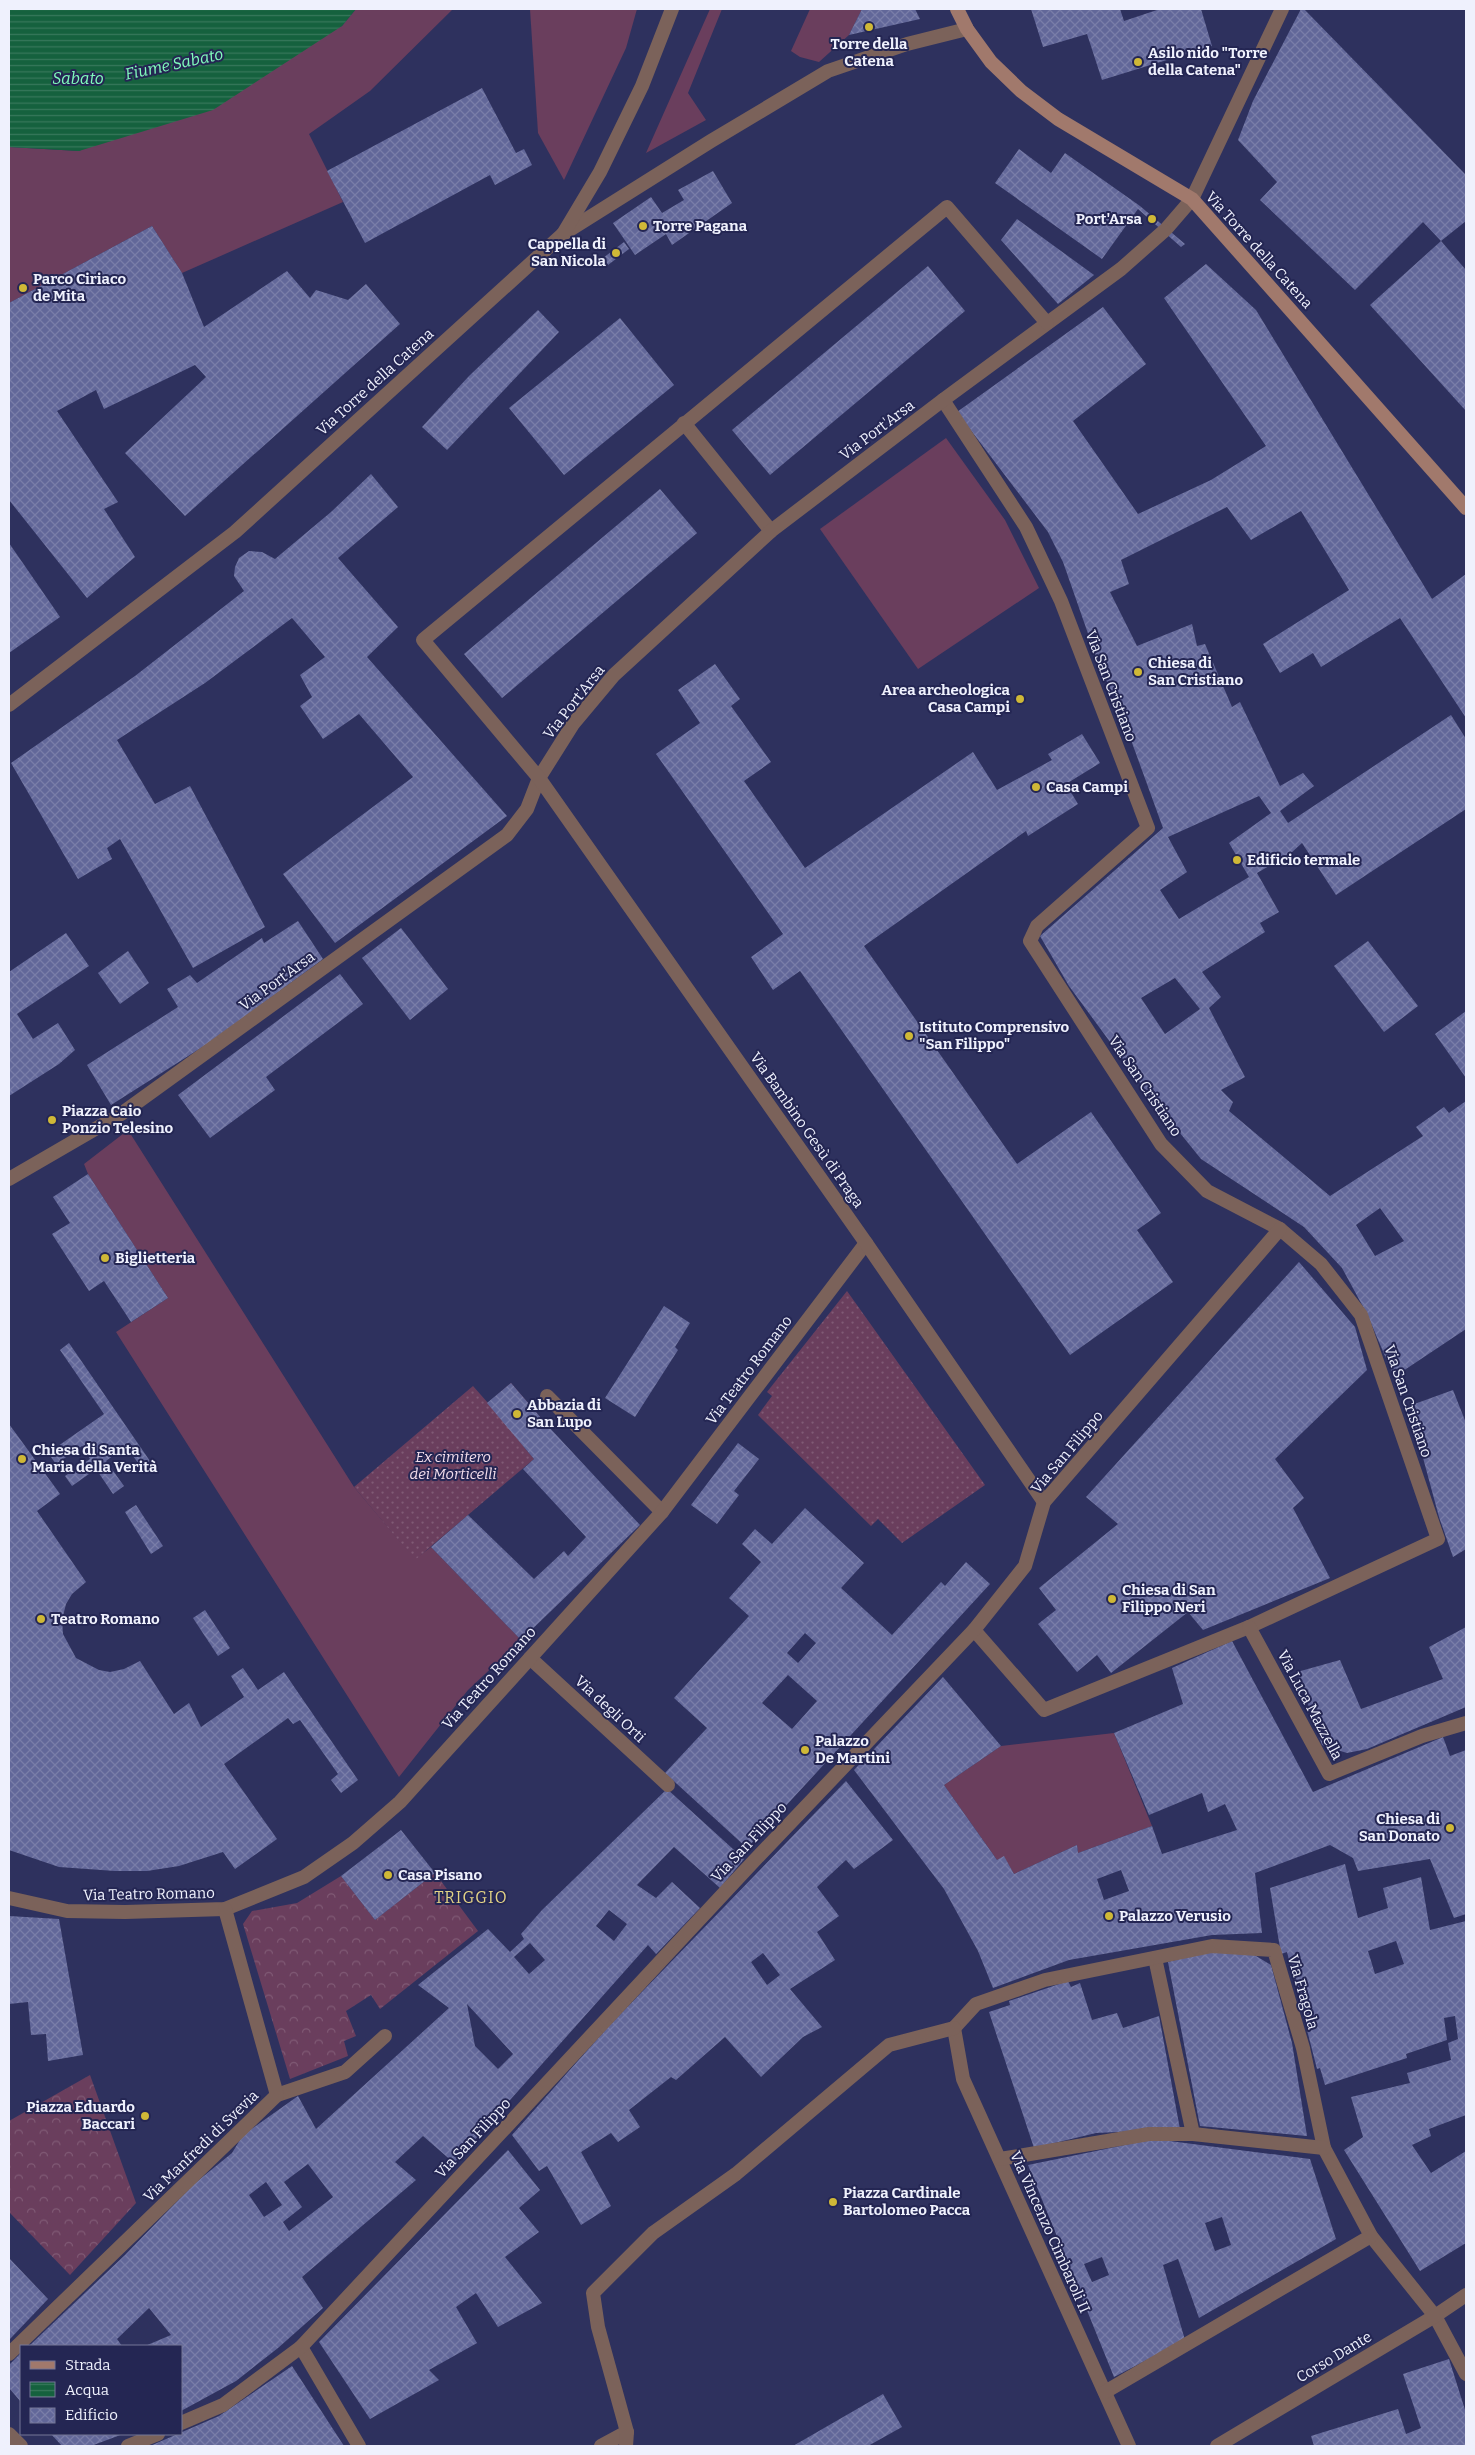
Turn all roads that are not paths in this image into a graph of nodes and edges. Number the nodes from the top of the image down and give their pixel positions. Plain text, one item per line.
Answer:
1 (672, 9) edge
2 (956, 9) edge
3 (1282, 9) edge
4 (967, 29) junction
5 (1192, 200) junction
6 (563, 234) junction
7 (1047, 323) junction
8 (943, 400) junction
9 (684, 423) junction
10 (1466, 508) edge
11 (771, 531) junction
12 (9, 705) edge
13 (539, 778) junction
14 (9, 1179) edge
15 (1280, 1229) junction
16 (866, 1243) junction
17 (547, 1396) dead end
18 (1044, 1502) junction
19 (662, 1512) junction
20 (1249, 1627) junction
21 (974, 1630) junction
22 (530, 1658) junction
23 (1466, 1722) edge
24 (668, 1784) dead end
25 (9, 1898) edge
26 (225, 1909) junction
27 (1155, 1958) junction
28 (954, 2028) junction
29 (385, 2036) dead end
30 (277, 2095) junction
31 (1193, 2134) junction
32 (1324, 2148) junction
33 (1000, 2159) junction
34 (1372, 2236) junction
35 (1466, 2294) edge
36 (1435, 2316) junction
37 (300, 2347) junction
38 (9, 2354) edge
39 (1466, 2374) edge
40 (1104, 2392) junction
41 (182, 2424) edge
42 (9, 2434) edge
43 (156, 2435) edge
44 (626, 2439) edge
45 (21, 2446) edge
46 (128, 2446) edge
47 (359, 2446) edge
48 (601, 2446) edge
49 (1128, 2446) edge
50 (1217, 2446) edge

1 - 6 street, Via Torre della Catena
2 - 4 main road, Via Torre della Catena
3 - 5 street, Via Port'Arsa
4 - 5 main road, Via Torre della Catena
4 - 6 street
5 - 7 street, Via Port'Arsa
5 - 10 main road, Via Torre della Catena
6 - 12 street, Via Torre della Catena
7 - 8 street, Via Port'Arsa
7 - 9 street
8 - 11 street, Via Port'Arsa
8 - 15 street, Via San Cristiano
9 - 11 street
9 - 13 street, Via Bambino Gesù di Praga
11 - 13 street, Via Port'Arsa
13 - 14 street, Via Port'Arsa
13 - 16 street, Via Bambino Gesù di Praga
15 - 18 street, Via San Filippo
15 - 20 street, Via San Cristiano
16 - 18 street, Via Bambino Gesù di Praga
16 - 19 street, Via Teatro Romano
17 - 19 street
18 - 21 street, Via San Filippo
19 - 22 street, Via Teatro Romano
20 - 21 street, Via San Cristiano
20 - 23 street, Via Luca Mazzella
21 - 37 street, Via San Filippo
22 - 24 street, Via degli Orti
22 - 26 street, Via Teatro Romano
25 - 26 street, Via Teatro Romano
26 - 30 street, Via Manfredi di Svevia
27 - 28 street, Via Fragola
27 - 31 street
27 - 32 street, Via Fragola
28 - 33 street, Via Vincenzo Cimbaroli II
28 - 44 street
29 - 30 street
30 - 38 street, Via Manfredi di Svevia
31 - 32 street
31 - 33 street
32 - 34 street, Via Fragola
33 - 40 street, Via Vincenzo Cimbaroli II
34 - 36 street, Via Fragola
34 - 40 street
35 - 36 street, Corso Dante
36 - 39 street, Via Fragola
36 - 50 street, Corso Dante
37 - 41 street, Via San Filippo
37 - 47 street
40 - 49 street, Via Vincenzo Cimbaroli II
42 - 45 street
43 - 46 street
44 - 48 street

